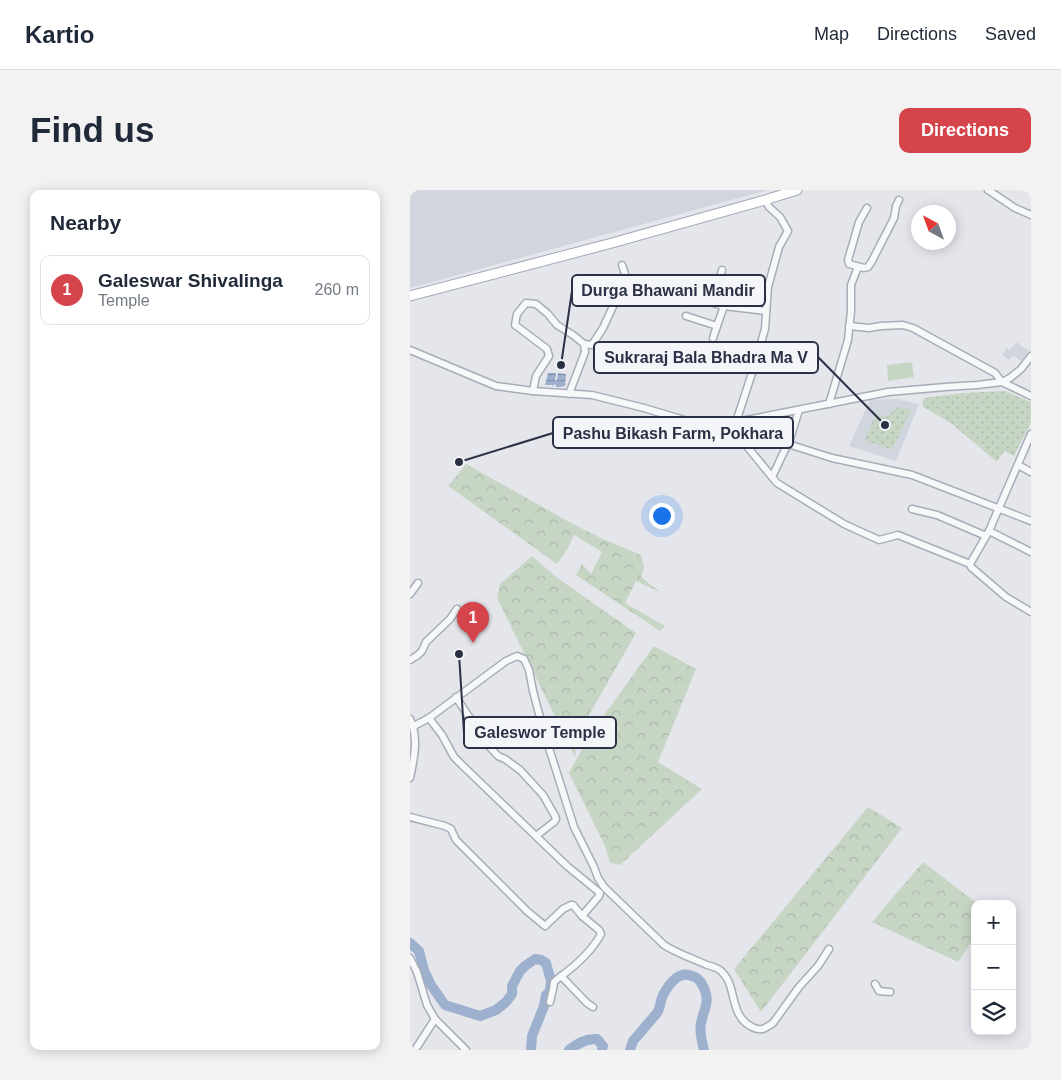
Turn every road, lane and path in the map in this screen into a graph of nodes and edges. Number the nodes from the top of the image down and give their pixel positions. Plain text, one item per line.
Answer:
1 (797, 190) edge
2 (988, 190) edge
3 (765, 200) junction
4 (899, 200) dead end
5 (867, 208) dead end
6 (1031, 214) edge
7 (622, 265) dead end
8 (858, 267) junction
9 (722, 270) dead end
10 (410, 296) edge
11 (693, 298) dead end
12 (714, 303) junction
13 (724, 306) junction
14 (766, 311) junction
15 (686, 316) dead end
16 (717, 326) junction
17 (849, 326) junction
18 (713, 338) dead end
19 (584, 344) junction
20 (410, 350) edge
21 (1031, 356) edge
22 (1002, 382) junction
23 (533, 391) junction
24 (569, 394) junction
25 (1031, 396) edge
26 (829, 404) junction
27 (799, 410) junction
28 (736, 422) junction
29 (711, 423) junction
30 (1031, 434) edge
31 (788, 444) junction
32 (1018, 465) junction
33 (1031, 472) edge
34 (772, 477) junction
35 (999, 508) junction
36 (912, 509) dead end
37 (1031, 521) edge
38 (988, 534) junction
39 (1031, 552) edge
40 (970, 564) junction
41 (418, 583) dead end
42 (410, 594) edge
43 (457, 609) dead end
44 (1031, 612) edge
45 (410, 660) edge
46 (456, 697) junction
47 (429, 718) junction
48 (410, 719) edge
49 (414, 726) junction
50 (410, 778) edge
51 (410, 817) edge
52 (536, 836) junction
53 (582, 916) junction
54 (829, 948) dead end
55 (410, 958) edge
56 (560, 977) junction
57 (875, 984) dead end
58 (890, 992) dead end
59 (550, 1002) dead end
60 (593, 1007) dead end
61 (434, 1019) junction
62 (415, 1050) edge
63 (466, 1050) edge

1 - 3 main road
2 - 6 street
3 - 10 main road
3 - 14 street
4 - 8 street
5 - 8 street
7 - 19 street
8 - 17 street
9 - 12 street
11 - 12 street
12 - 13 street
13 - 14 street
13 - 16 street
14 - 28 street
15 - 16 street
16 - 18 street
17 - 22 street
17 - 26 street
19 - 23 street
19 - 24 street
20 - 23 street
21 - 22 street
22 - 25 street
22 - 26 street
23 - 24 street
24 - 29 street
26 - 27 street
27 - 28 street
27 - 31 street
28 - 29 street
29 - 34 street
30 - 32 street
31 - 34 street
31 - 35 street
32 - 33 street
32 - 35 street
34 - 40 street
35 - 37 street
35 - 38 street
36 - 38 street
38 - 39 street
38 - 40 street
40 - 44 street
41 - 42 street
43 - 45 street
46 - 47 street
46 - 52 street
46 - 54 street
47 - 49 street
47 - 52 street
48 - 49 street
49 - 50 street
51 - 53 street
52 - 53 street
53 - 56 street
55 - 61 street
56 - 59 street
56 - 60 street
57 - 58 street
61 - 62 street
61 - 63 street

